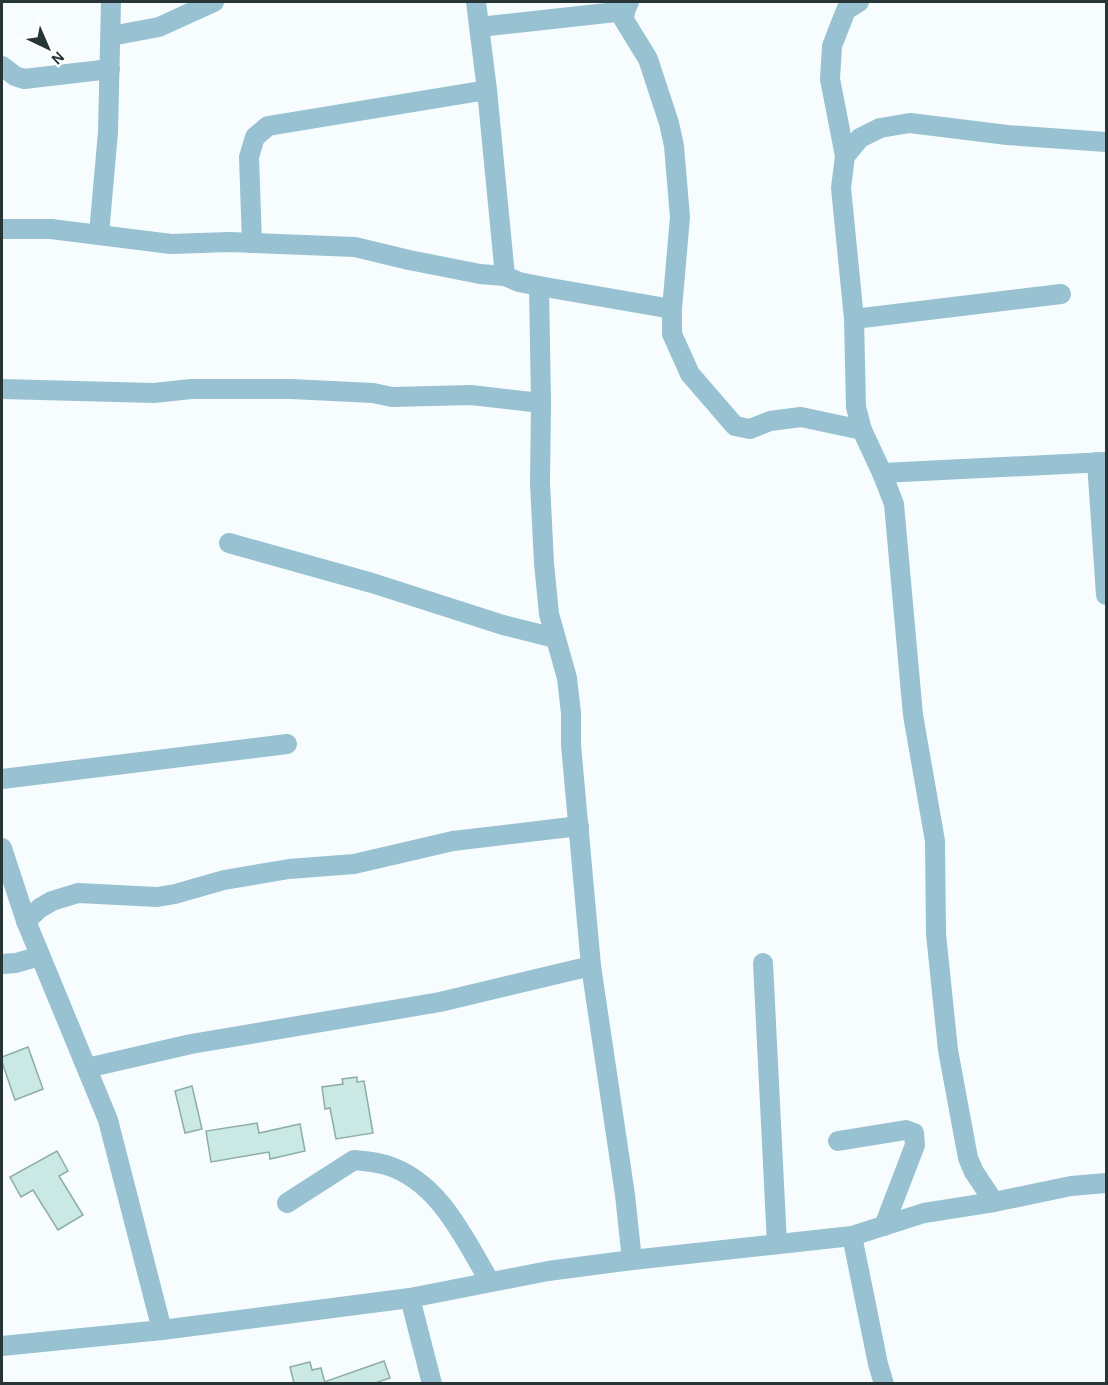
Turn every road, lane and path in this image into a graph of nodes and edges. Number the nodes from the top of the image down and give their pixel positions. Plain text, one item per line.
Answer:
1 (111, 2) edge
2 (214, 2) edge
3 (476, 2) edge
4 (859, 2) edge
5 (627, 6) edge
6 (480, 27) junction
7 (111, 36) junction
8 (110, 69) junction
9 (3, 70) edge
10 (487, 90) junction
11 (1107, 142) edge
12 (845, 156) junction
13 (2, 229) edge
14 (99, 234) junction
15 (252, 243) junction
16 (505, 276) junction
17 (539, 286) junction
18 (1061, 294) dead end
19 (672, 309) junction
20 (854, 319) junction
21 (2, 389) edge
22 (541, 403) junction
23 (862, 430) junction
24 (1102, 462) edge
25 (882, 472) junction
26 (229, 543) dead end
27 (1107, 595) edge
28 (555, 638) junction
29 (287, 744) dead end
30 (2, 779) edge
31 (579, 825) junction
32 (2, 848) edge
33 (26, 921) junction
34 (40, 956) junction
35 (764, 963) dead end
36 (2, 964) edge
37 (591, 966) junction
38 (87, 1068) junction
39 (838, 1141) dead end
40 (1107, 1183) edge
41 (994, 1202) junction
42 (287, 1203) dead end
43 (884, 1226) junction
44 (852, 1236) junction
45 (777, 1244) junction
46 (632, 1260) junction
47 (490, 1282) junction
48 (410, 1298) junction
49 (162, 1330) junction
50 (2, 1346) edge
51 (432, 1383) edge
52 (884, 1383) edge

1 - 7 street
2 - 7 street
3 - 6 street
4 - 12 street
5 - 6 street
5 - 19 street
6 - 10 street
7 - 8 street
8 - 9 street
8 - 14 street
10 - 15 street
10 - 16 street
11 - 12 street
12 - 20 street
13 - 14 street
14 - 15 street
15 - 16 street
16 - 17 street
17 - 19 street
17 - 22 street
18 - 20 street
19 - 23 street
20 - 23 street
21 - 22 street
22 - 28 street
23 - 25 street
24 - 25 street
24 - 27 street
25 - 41 street
26 - 28 street
28 - 31 street
29 - 30 street
31 - 33 street
31 - 37 street
32 - 33 street
33 - 34 street
34 - 36 street
34 - 38 street
35 - 45 street
37 - 38 street
37 - 46 street
38 - 49 street
39 - 43 street
40 - 41 street
41 - 43 street
42 - 47 street
43 - 44 street
44 - 45 street
44 - 52 street
45 - 46 street
46 - 47 street
47 - 48 street
48 - 49 street
48 - 51 street
49 - 50 street

